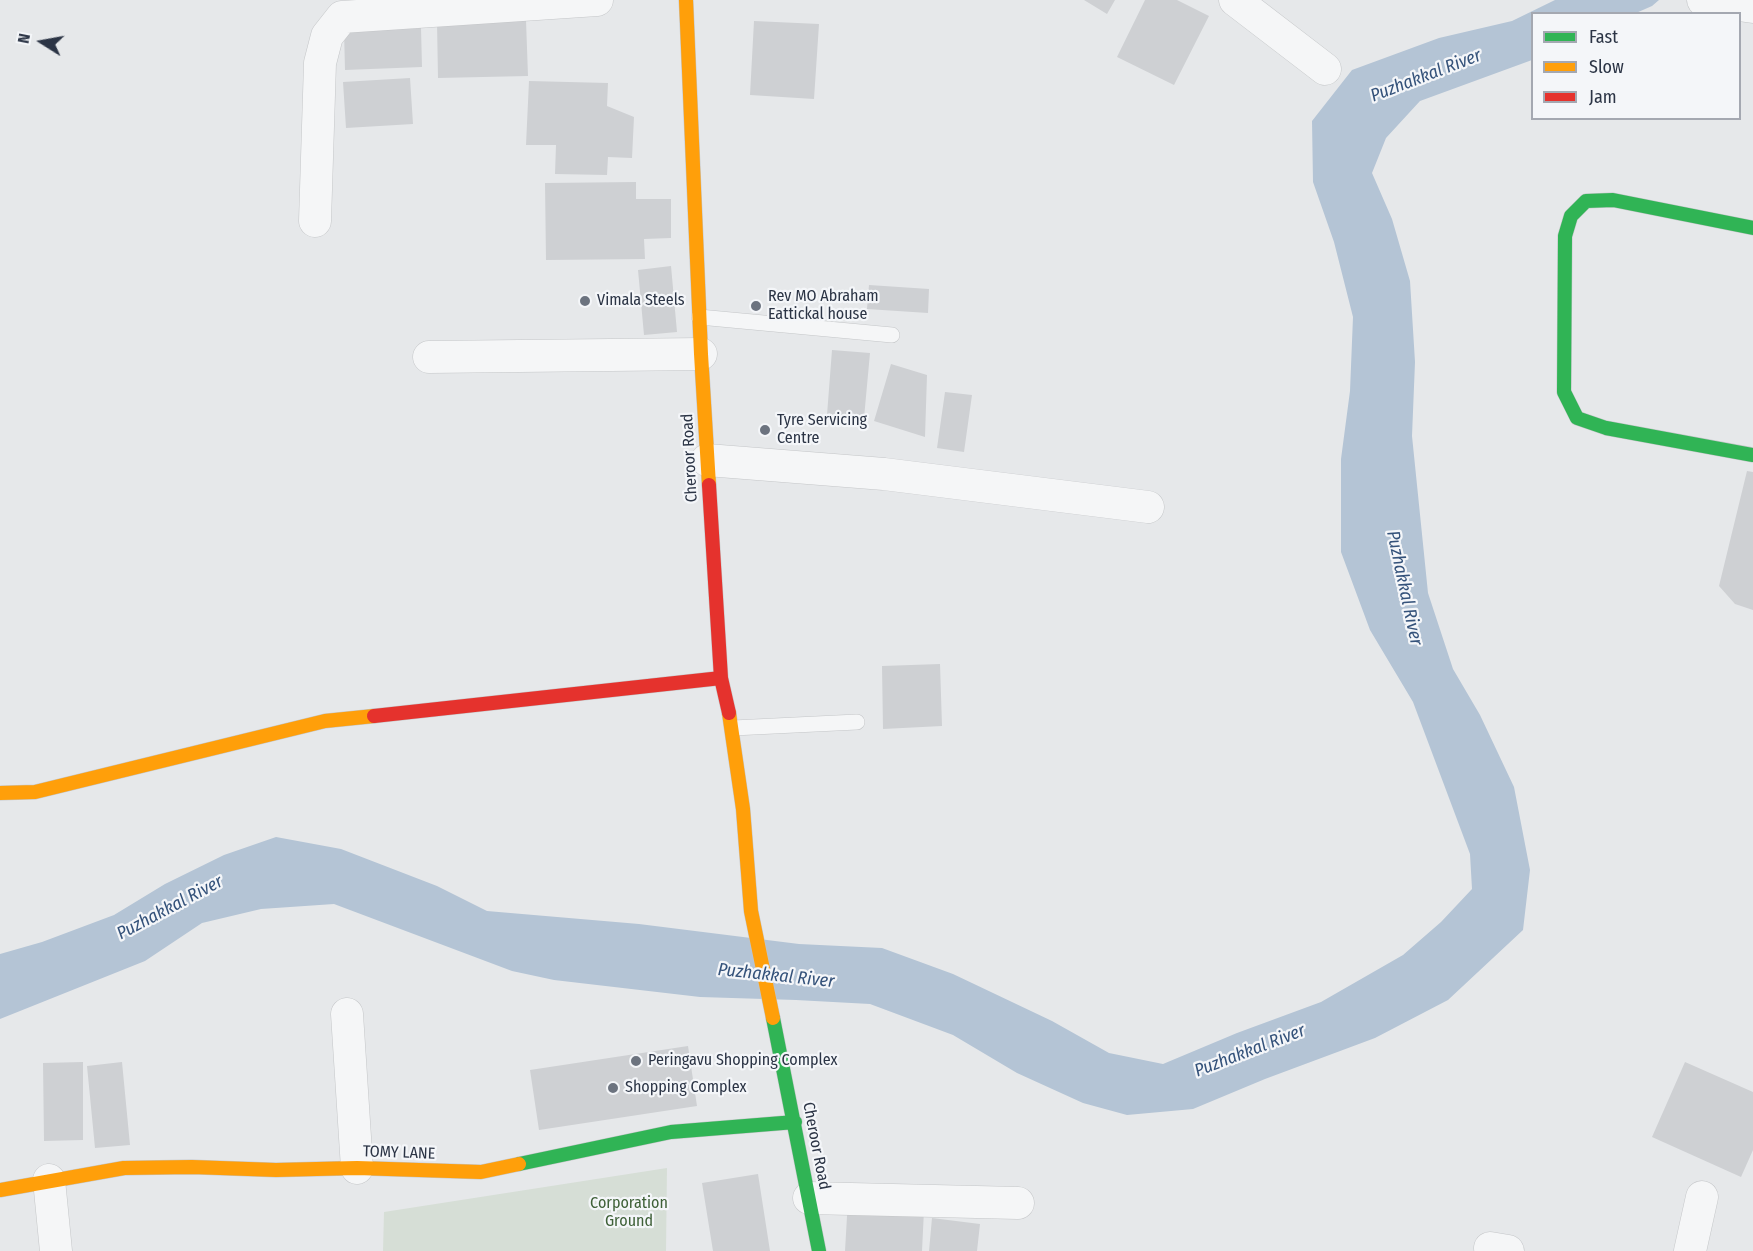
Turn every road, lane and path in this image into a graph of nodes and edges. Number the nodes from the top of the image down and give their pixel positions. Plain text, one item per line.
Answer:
1 (597, 0) edge
2 (686, 0) edge
3 (1235, 0) edge
4 (1703, 0) edge
5 (1753, 7) edge
6 (1324, 69) dead end
7 (315, 221) dead end
8 (1753, 228) edge
9 (699, 317) junction
10 (892, 335) dead end
11 (700, 354) junction
12 (429, 357) dead end
13 (1753, 455) edge
14 (707, 460) junction
15 (1148, 507) dead end
16 (721, 678) junction
17 (857, 722) dead end
18 (733, 728) junction
19 (0, 793) edge
20 (347, 1014) dead end
21 (795, 1122) junction
22 (357, 1168) junction
23 (49, 1180) junction
24 (0, 1190) edge
25 (1702, 1197) dead end
26 (809, 1198) junction
27 (1018, 1203) dead end
28 (56, 1251) edge
29 (819, 1251) edge
30 (1690, 1251) edge

1 - 7 street
2 - 9 street, Cheroor Road
3 - 6 street
4 - 5 street
8 - 13 street
9 - 10 lane
9 - 11 street, Cheroor Road
11 - 12 street
11 - 14 street, Cheroor Road
14 - 15 street
14 - 16 street, Cheroor Road
16 - 18 street, Cheroor Road
16 - 19 street
17 - 18 lane
18 - 21 street, Cheroor Road
20 - 22 street
21 - 22 street, TOMY LANE
21 - 26 street, Cheroor Road
22 - 23 street, TOMY LANE
23 - 24 street, TOMY LANE
23 - 28 street
25 - 30 street
26 - 27 street
26 - 29 street, Cheroor Road

